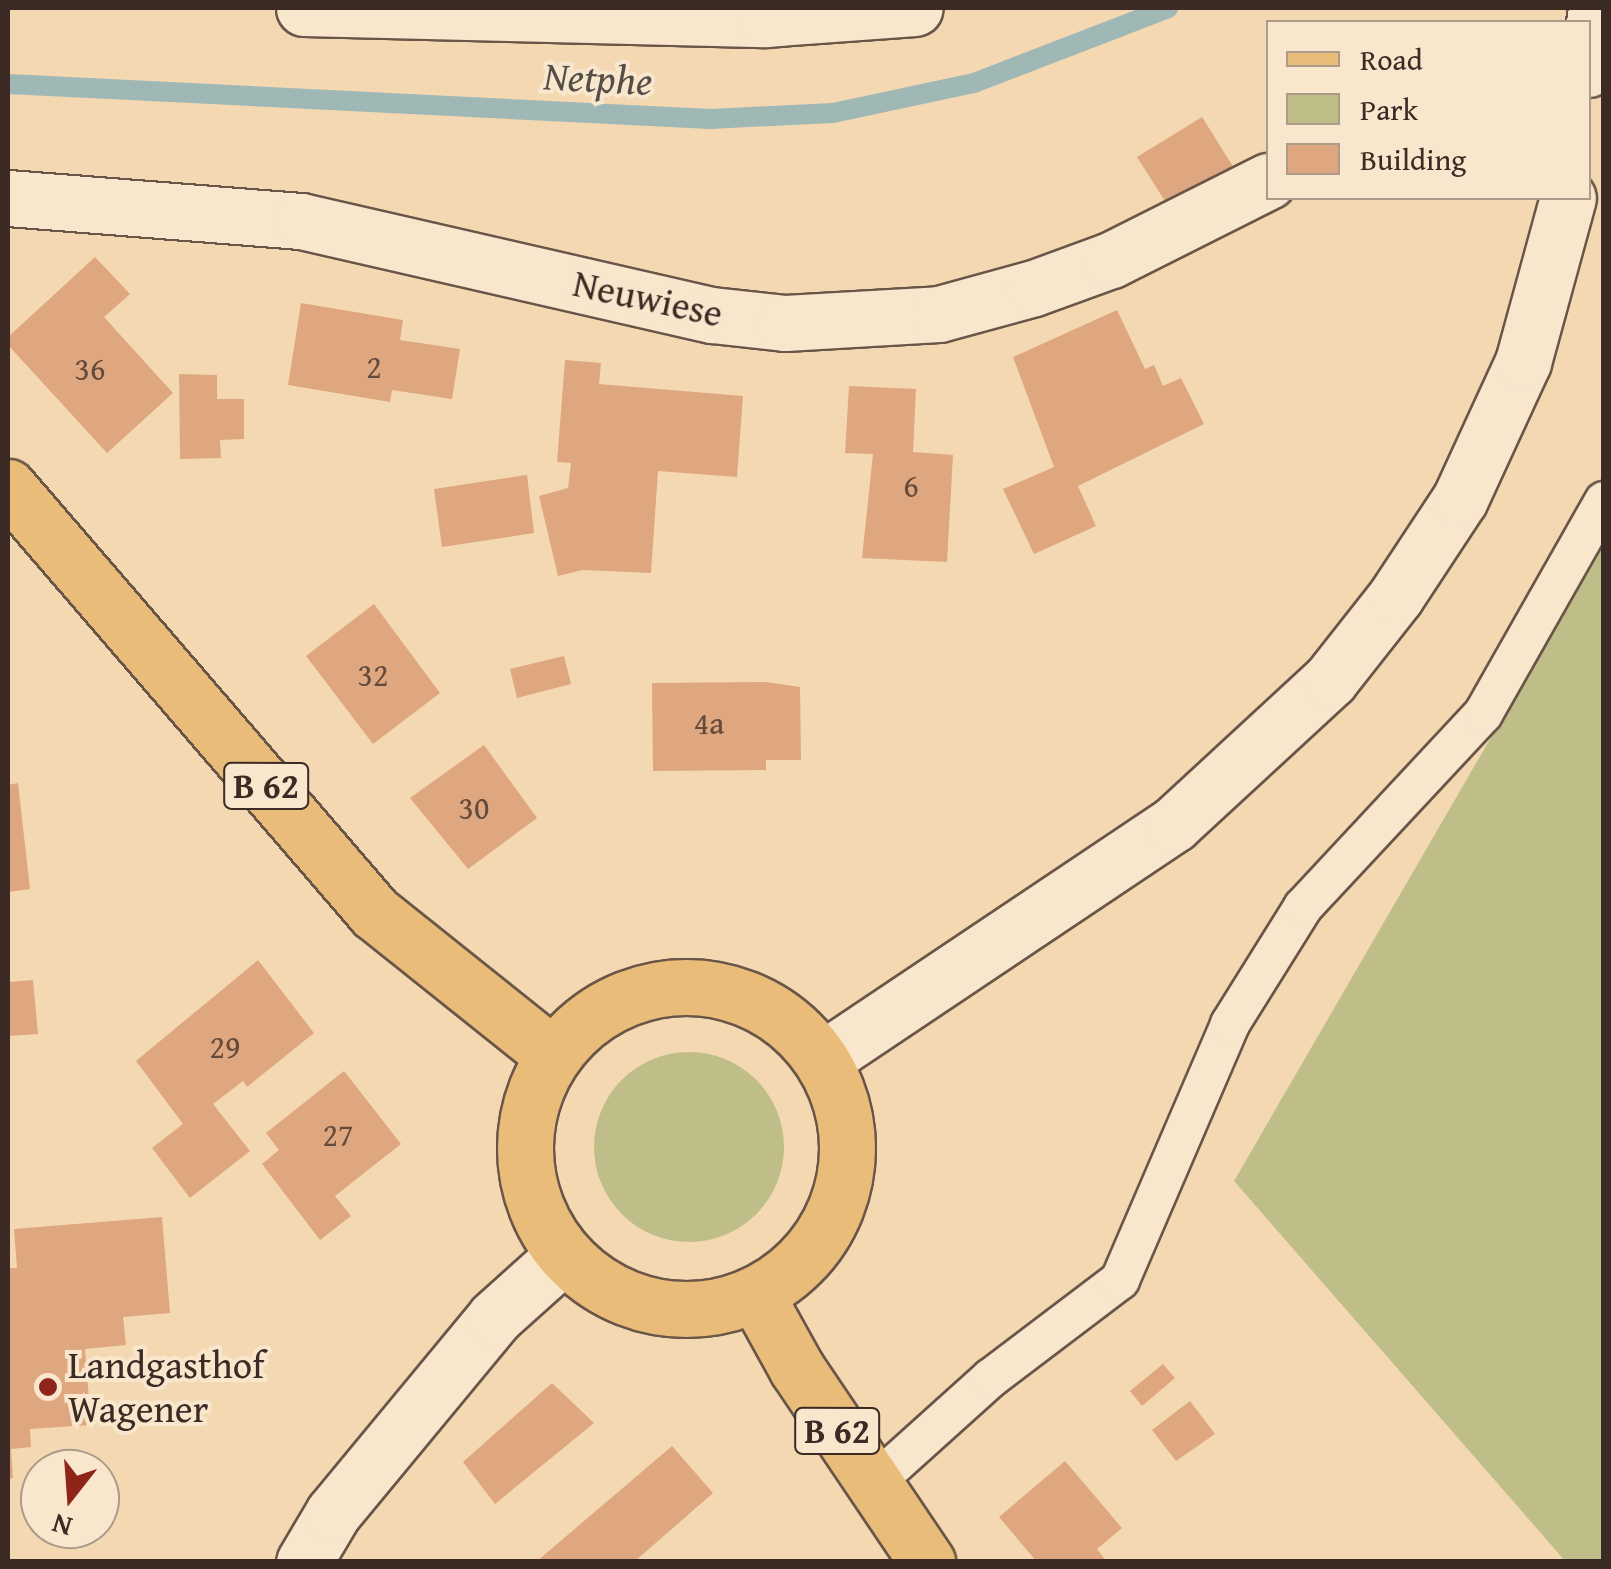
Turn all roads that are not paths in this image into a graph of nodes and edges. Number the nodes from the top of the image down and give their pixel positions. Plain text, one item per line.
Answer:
1 (304, 8) edge
2 (915, 8) edge
3 (1596, 10) edge
4 (1591, 47) edge
5 (1266, 182) edge
6 (8, 198) edge
7 (1567, 200) edge
8 (8, 486) edge
9 (1604, 501) edge
10 (553, 1055) junction
11 (823, 1059) junction
12 (564, 1255) junction
13 (756, 1295) junction
14 (872, 1485) junction
15 (304, 1562) edge
16 (927, 1562) edge

1 - 2 street
3 - 4 street
5 - 6 street, Neuwiese
7 - 11 street
8 - 10 main road, B 62
9 - 14 lane
10 - 11 main road
10 - 12 main road
11 - 13 main road
12 - 13 main road
12 - 15 street
13 - 14 main road, B 62
14 - 16 main road, B 62

